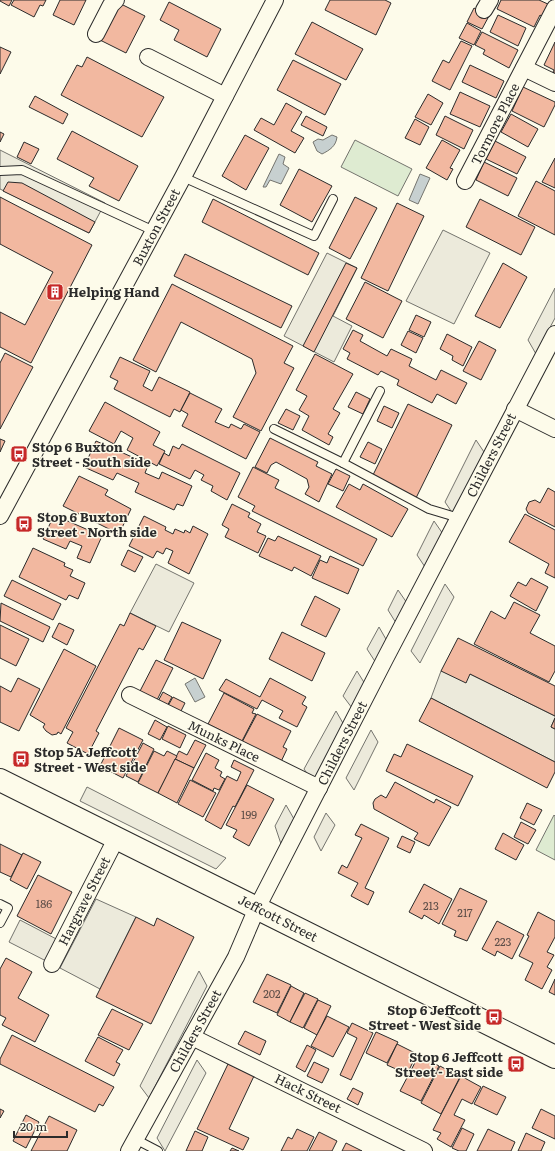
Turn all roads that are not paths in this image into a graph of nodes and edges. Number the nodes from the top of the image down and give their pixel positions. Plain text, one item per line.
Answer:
1 (116, 0) edge
2 (275, 0) edge
3 (555, 8) edge
4 (96, 34) dead end
5 (148, 57) dead end
6 (524, 68) junction
7 (555, 83) edge
8 (225, 96) junction
9 (0, 171) edge
10 (183, 177) junction
11 (465, 181) dead end
12 (333, 199) dead end
13 (154, 231) junction
14 (555, 334) edge
15 (380, 391) dead end
16 (515, 409) junction
17 (274, 429) dead end
18 (555, 429) edge
19 (343, 463) junction
20 (1, 510) edge
21 (458, 518) junction
22 (130, 695) dead end
23 (0, 780) edge
24 (319, 788) junction
25 (117, 837) junction
26 (0, 904) edge
27 (257, 908) junction
28 (0, 923) edge
29 (52, 964) dead end
30 (192, 1036) junction
31 (555, 1057) edge
32 (132, 1145) edge
33 (158, 1151) edge
34 (424, 1151) edge

1 - 4 street
2 - 8 street, Buxton Street
3 - 6 street, Tormore Place
5 - 8 street
6 - 7 street, Tormore Place
6 - 11 street, Tormore Place
8 - 10 street, Buxton Street
9 - 13 lane
10 - 12 lane
10 - 13 street, Buxton Street
13 - 20 street, Buxton Street
14 - 16 street, Childers Street
15 - 19 lane
16 - 18 street
16 - 21 street, Childers Street
17 - 19 lane
19 - 21 lane
21 - 24 street, Childers Street
22 - 24 street, Munks Place
23 - 25 main road, Jeffcott Street
24 - 27 street, Childers Street
25 - 27 main road, Jeffcott Street
25 - 29 street, Hargrave Street
26 - 28 lane
27 - 30 street, Childers Street
27 - 31 main road, Jeffcott Street
30 - 32 street, Childers Street
30 - 34 street, Hack Street
32 - 33 lane

